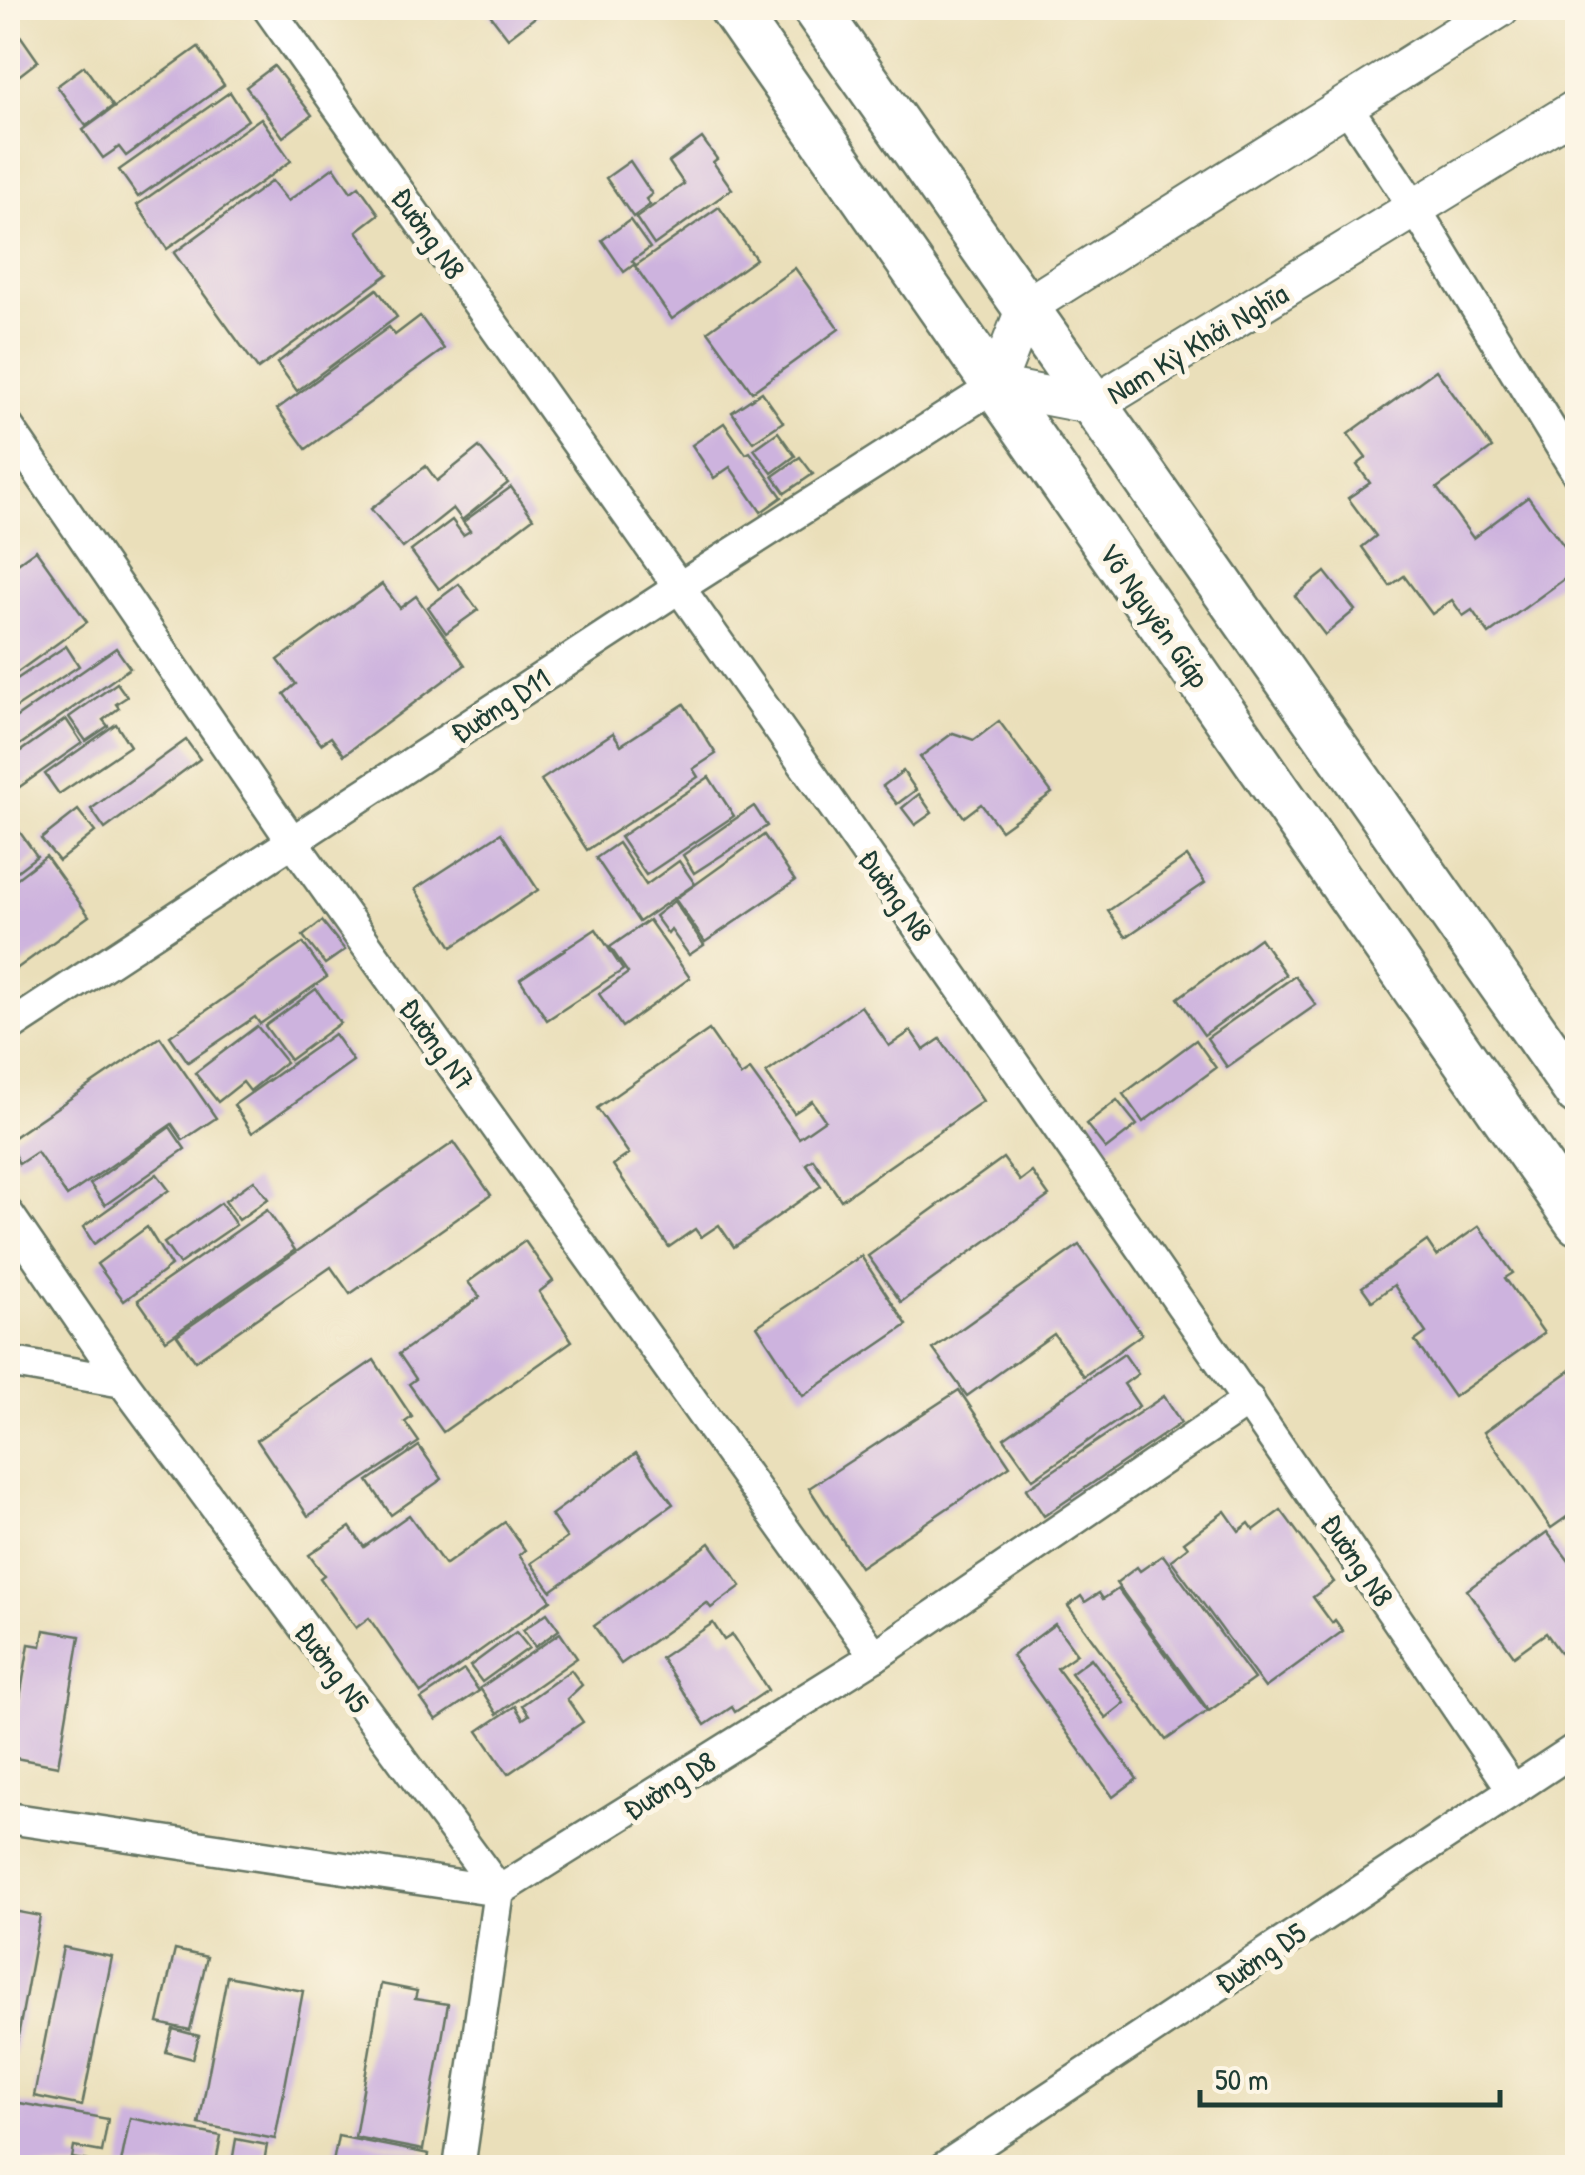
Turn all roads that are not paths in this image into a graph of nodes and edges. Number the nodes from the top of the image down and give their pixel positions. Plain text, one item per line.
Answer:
1 (268, 8) edge
2 (732, 8) edge
3 (815, 8) edge
4 (1500, 8) edge
5 (1346, 105) junction
6 (1578, 108) edge
7 (1416, 210) junction
8 (1026, 308) junction
9 (995, 386) junction
10 (1094, 405) junction
11 (8, 427) edge
12 (1578, 474) edge
13 (680, 587) junction
14 (292, 841) junction
15 (8, 1028) edge
16 (1578, 1093) edge
17 (8, 1214) edge
18 (1578, 1222) edge
19 (8, 1362) edge
20 (122, 1382) junction
21 (1249, 1400) junction
22 (876, 1656) junction
23 (1578, 1747) edge
24 (1513, 1790) junction
25 (8, 1818) edge
26 (499, 1891) junction
27 (459, 2168) edge
28 (943, 2168) edge

1 - 13 street, Đường N8
2 - 9 main road, Võ Nguyên Giáp
3 - 8 main road
4 - 5 street
5 - 7 street
5 - 8 street
6 - 7 street, Nam Kỳ Khởi Nghĩa
7 - 10 street, Nam Kỳ Khởi Nghĩa
7 - 12 street
8 - 9 street
8 - 10 main road
9 - 10 street, Nam Kỳ Khởi Nghĩa
9 - 13 street, Đường D11
9 - 18 main road, Võ Nguyên Giáp
10 - 16 main road
11 - 14 street, Đường N7
13 - 14 street, Đường D11
13 - 21 street, Đường N8
14 - 15 street, Đường D11
14 - 22 street, Đường N7
17 - 20 street, Đường N5
19 - 20 street
20 - 26 street, Đường N5
21 - 22 street, Đường D8
21 - 24 street, Đường N8
22 - 26 street, Đường D8
23 - 24 street, Đường D5
24 - 28 street, Đường D5
25 - 26 street
26 - 27 street

